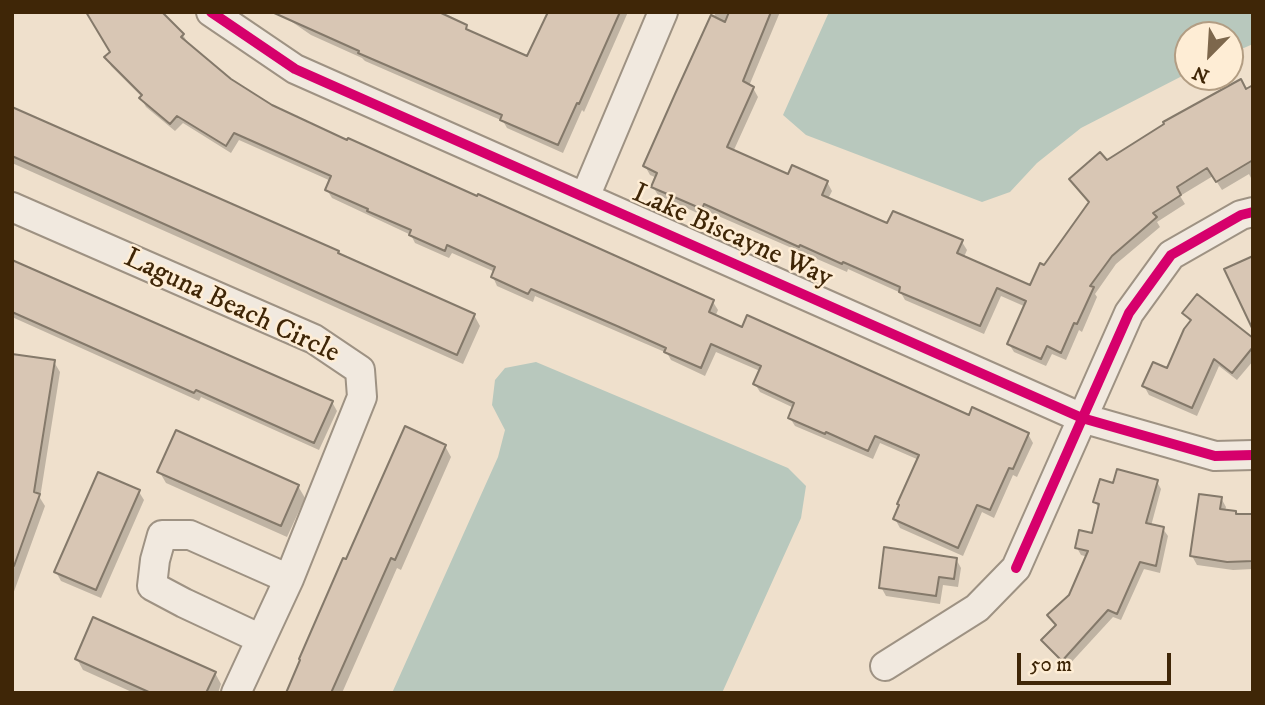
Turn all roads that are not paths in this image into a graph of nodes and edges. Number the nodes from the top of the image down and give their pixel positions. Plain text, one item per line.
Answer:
1 (211, 12) edge
2 (663, 12) edge
3 (585, 197) junction
4 (12, 207) edge
5 (1253, 212) edge
6 (1082, 418) junction
7 (1253, 455) edge
8 (289, 579) junction
9 (261, 639) junction
10 (885, 666) dead end
11 (236, 693) edge

1 - 3 street, Lake Biscayne Way
2 - 3 street
3 - 6 street, Lake Biscayne Way
4 - 8 street, Laguna Beach Circle
5 - 6 street
6 - 7 street, Lake Biscayne Way
6 - 10 street
8 - 9 street, Laguna Beach Circle
8 - 9 street
9 - 11 street, Laguna Beach Circle

